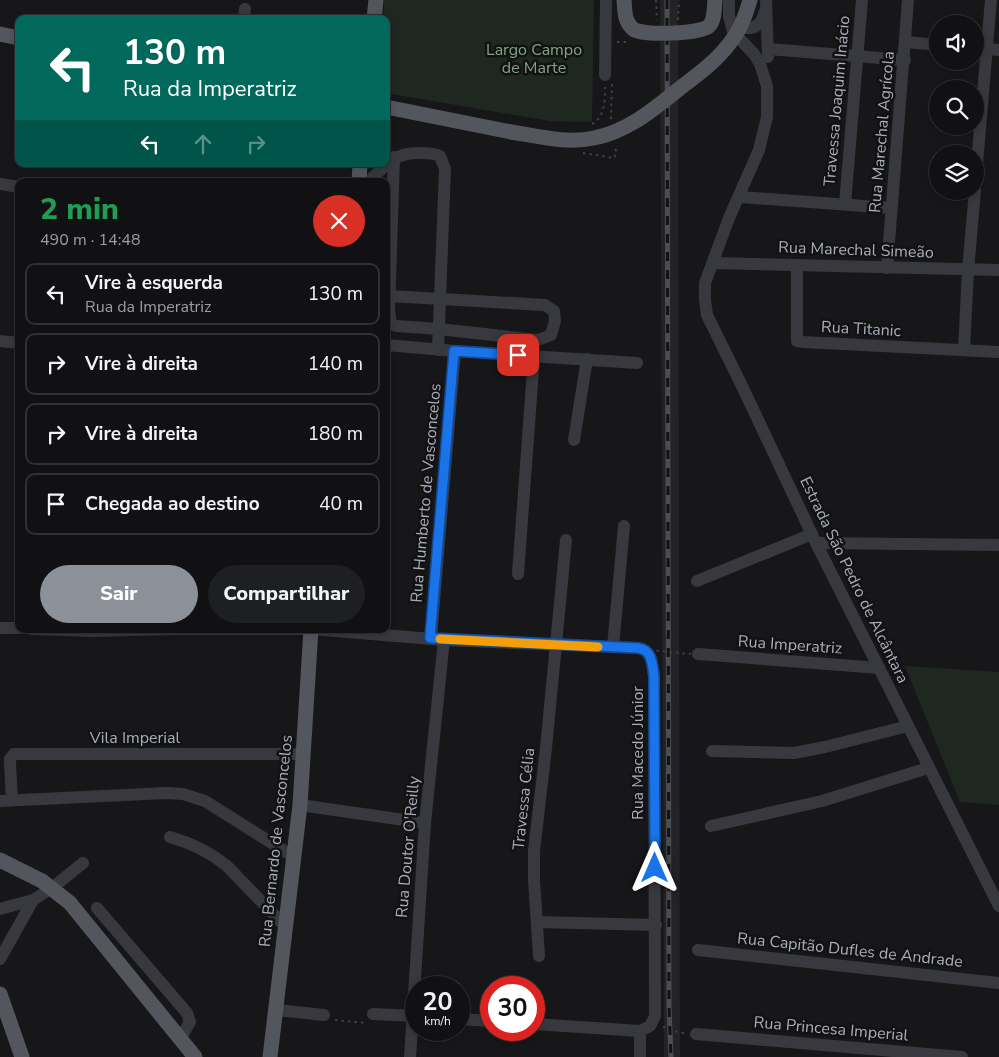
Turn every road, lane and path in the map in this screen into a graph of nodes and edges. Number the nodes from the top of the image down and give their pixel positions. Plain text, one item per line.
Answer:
1 (376, 0) edge
2 (606, 0) edge
3 (624, 0) edge
4 (656, 0) edge
5 (679, 0) edge
6 (715, 0) edge
7 (728, 0) edge
8 (750, 0) edge
9 (862, 0) edge
10 (908, 0) edge
11 (992, 0) edge
12 (766, 3) edge
13 (374, 15) edge
14 (729, 16) junction
15 (678, 32) junction
16 (657, 33) junction
17 (0, 34) edge
18 (15, 37) edge
19 (614, 42) dead end
20 (633, 42) dead end
21 (906, 42) junction
22 (929, 44) edge
23 (987, 49) edge
24 (768, 50) junction
25 (857, 56) junction
26 (905, 60) junction
27 (605, 75) joint
28 (767, 86) junction
29 (390, 108) edge
30 (591, 125) dead end
31 (979, 145) edge
32 (394, 157) junction
33 (390, 161) edge
34 (384, 167) edge
35 (372, 178) edge
36 (0, 184) edge
37 (15, 186) edge
38 (740, 197) junction
39 (973, 200) edge
40 (844, 204) junction
41 (891, 208) junction
42 (713, 263) junction
43 (797, 266) junction
44 (390, 268) edge
45 (887, 268) junction
46 (968, 270) junction
47 (999, 270) edge
48 (390, 296) edge
49 (440, 300) junction
50 (390, 320) edge
51 (439, 329) junction
52 (0, 341) edge
53 (15, 343) edge
54 (390, 345) edge
55 (438, 350) junction
56 (964, 350) junction
57 (454, 351) junction
58 (999, 352) edge
59 (534, 356) junction
60 (587, 359) junction
61 (636, 363) dead end
62 (574, 440) dead end
63 (624, 526) dead end
64 (814, 538) junction
65 (566, 540) dead end
66 (999, 545) edge
67 (518, 574) dead end
68 (697, 581) dead end
69 (0, 628) edge
70 (15, 628) edge
71 (311, 633) edge
72 (364, 633) edge
73 (430, 638) junction
74 (444, 640) junction
75 (556, 645) junction
76 (613, 647) junction
77 (648, 650) junction
78 (695, 654) joint
79 (879, 668) junction
80 (908, 726) junction
81 (712, 752) dead end
82 (304, 754) junction
83 (928, 768) junction
84 (6, 800) edge
85 (300, 805) junction
86 (425, 824) junction
87 (711, 826) dead end
88 (170, 837) dead end
89 (294, 857) junction
90 (0, 860) edge
91 (84, 863) dead end
92 (52, 888) junction
93 (33, 900) junction
94 (999, 906) edge
95 (0, 908) edge
96 (97, 908) dead end
97 (536, 922) junction
98 (656, 925) junction
99 (285, 926) junction
100 (698, 950) dead end
101 (539, 956) dead end
102 (0, 959) edge
103 (416, 976) edge
104 (999, 982) edge
105 (0, 994) edge
106 (276, 1010) junction
107 (405, 1016) edge
108 (330, 1018) joint
109 (370, 1018) joint
110 (545, 1024) edge
111 (645, 1028) junction
112 (696, 1034) joint
113 (180, 1039) junction
114 (412, 1041) edge
115 (22, 1057) edge
116 (195, 1057) edge
117 (270, 1057) edge
118 (410, 1057) edge
119 (640, 1057) edge
120 (962, 1057) edge

1 - 13 main road
2 - 27 street
3 - 16 main road, bridge
4 - 16 path
5 - 15 path
6 - 15 main road, bridge
7 - 14 street
8 - 29 main road, bridge
9 - 25 street, Travessa Joaquim Inácio
10 - 21 street, Rua Marechal Agrícola
11 - 23 street
12 - 14 street
12 - 24 street, Estrada São Pedro de Alcântara
14 - 28 street
15 - 16 main road, bridge
17 - 18 main road
19 - 20 path
21 - 22 street
21 - 26 street, Rua Marechal Agrícola
23 - 31 street
24 - 25 street
24 - 28 street, Estrada São Pedro de Alcântara
25 - 26 street
25 - 40 street, Travessa Joaquim Inácio
26 - 41 street, Rua Marechal Agrícola
27 - 30 path
28 - 38 street, Estrada São Pedro de Alcântara
32 - 33 street
32 - 44 street
32 - 49 street
34 - 35 street
36 - 37 street
38 - 40 street
38 - 42 street, Estrada São Pedro de Alcântara
39 - 46 street
40 - 41 street
41 - 45 street, Rua Marechal Agrícola
42 - 43 street, Rua Marechal Simeão
42 - 64 street, Estrada São Pedro de Alcântara
43 - 45 street, Rua Marechal Simeão
43 - 56 street, Rua Titanic
45 - 46 street, Rua Marechal Simeão
46 - 47 street, Rua Marechal Simeão
46 - 56 street
48 - 49 street
49 - 51 street
49 - 51 street
50 - 51 street
51 - 55 street
52 - 53 street
54 - 55 street
55 - 57 street
56 - 58 street, Rua Titanic
57 - 59 street
57 - 73 street, Rua Humberto de Vasconcelos
59 - 60 street
59 - 67 street
60 - 61 street
60 - 62 street
63 - 76 street
64 - 66 street
64 - 68 street
64 - 79 street, Estrada São Pedro de Alcântara
65 - 75 street, Travessa Célia
69 - 70 street
71 - 82 main road, Rua Bernardo de Vasconcelos
72 - 73 street
73 - 74 street
74 - 75 street
74 - 86 street, Rua Doutor O'Reilly
75 - 76 street
75 - 97 street, Travessa Célia
76 - 77 street
77 - 78 path, bridge
77 - 98 street, Rua Macedo Júnior
78 - 79 street, Rua Imperatriz
79 - 80 street, Estrada São Pedro de Alcântara
80 - 81 street
80 - 83 street, Estrada São Pedro de Alcântara
82 - 84 street, Vila Imperial
82 - 85 main road, Rua Bernardo de Vasconcelos
83 - 87 street
83 - 94 street, Estrada São Pedro de Alcântara
84 - 89 street
85 - 86 street
85 - 89 main road, Rua Bernardo de Vasconcelos
86 - 103 street, Rua Doutor O'Reilly
88 - 99 street
89 - 99 main road, Rua Bernardo de Vasconcelos
90 - 92 main road
91 - 92 street
92 - 93 street
92 - 113 main road
93 - 95 street
93 - 102 street
96 - 113 street
97 - 98 street
97 - 101 street, Travessa Célia
98 - 111 street, Rua Macedo Júnior
99 - 106 main road, Rua Bernardo de Vasconcelos
100 - 104 street, Rua Capitão Dufles de Andrade
105 - 115 main road
106 - 108 street
106 - 117 main road, Rua Bernardo de Vasconcelos
107 - 109 street
108 - 109 path
110 - 111 street
111 - 112 path
111 - 119 street, Rua Macedo Júnior
112 - 120 street, Rua Princesa Imperial
113 - 116 main road
114 - 118 street, Rua Doutor O'Reilly

